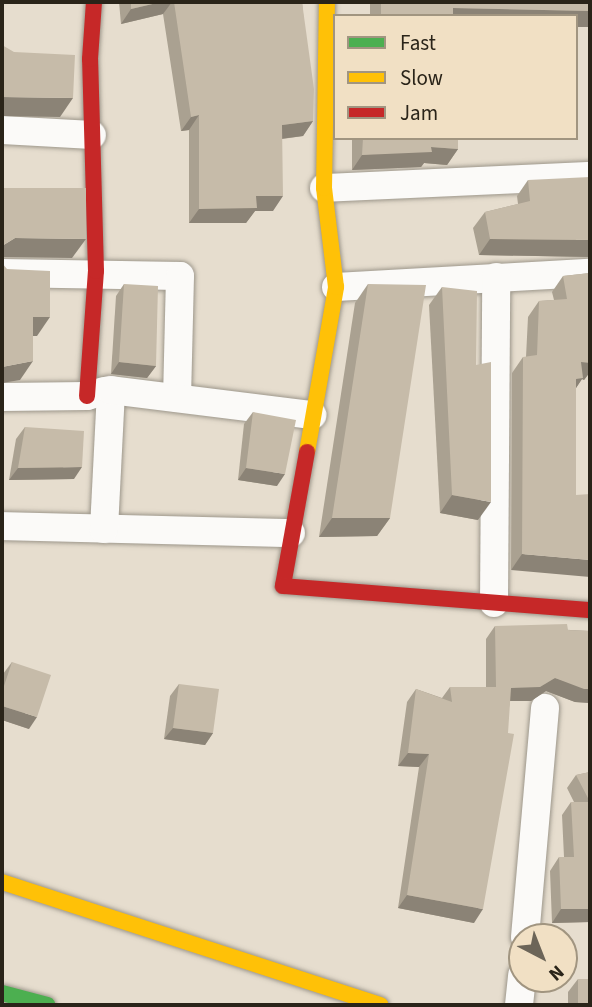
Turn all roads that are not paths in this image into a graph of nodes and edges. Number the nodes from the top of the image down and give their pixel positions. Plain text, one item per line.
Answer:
1 (94, 2) edge
2 (327, 2) edge
3 (2, 130) edge
4 (92, 135) junction
5 (590, 176) edge
6 (324, 188) junction
7 (96, 271) junction
8 (2, 273) edge
9 (590, 274) edge
10 (496, 277) junction
11 (336, 287) junction
12 (99, 393) junction
13 (2, 397) edge
14 (177, 398) junction
15 (312, 415) junction
16 (2, 526) edge
17 (104, 528) junction
18 (291, 533) junction
19 (494, 603) junction
20 (590, 610) edge
21 (545, 708) dead end
22 (2, 881) edge
23 (526, 923) edge
24 (2, 993) edge
25 (47, 1005) edge
26 (380, 1005) edge

1 - 4 main road
2 - 6 main road
3 - 4 street
4 - 7 main road
5 - 6 street
6 - 11 main road
7 - 8 street
7 - 12 main road
7 - 14 street
9 - 10 street
10 - 11 street
10 - 19 street
11 - 15 main road
12 - 13 street
12 - 14 street
12 - 17 street
14 - 15 street
15 - 18 main road
16 - 17 street
17 - 18 street
18 - 19 main road
19 - 20 main road
21 - 23 street
22 - 26 main road
24 - 25 main road

